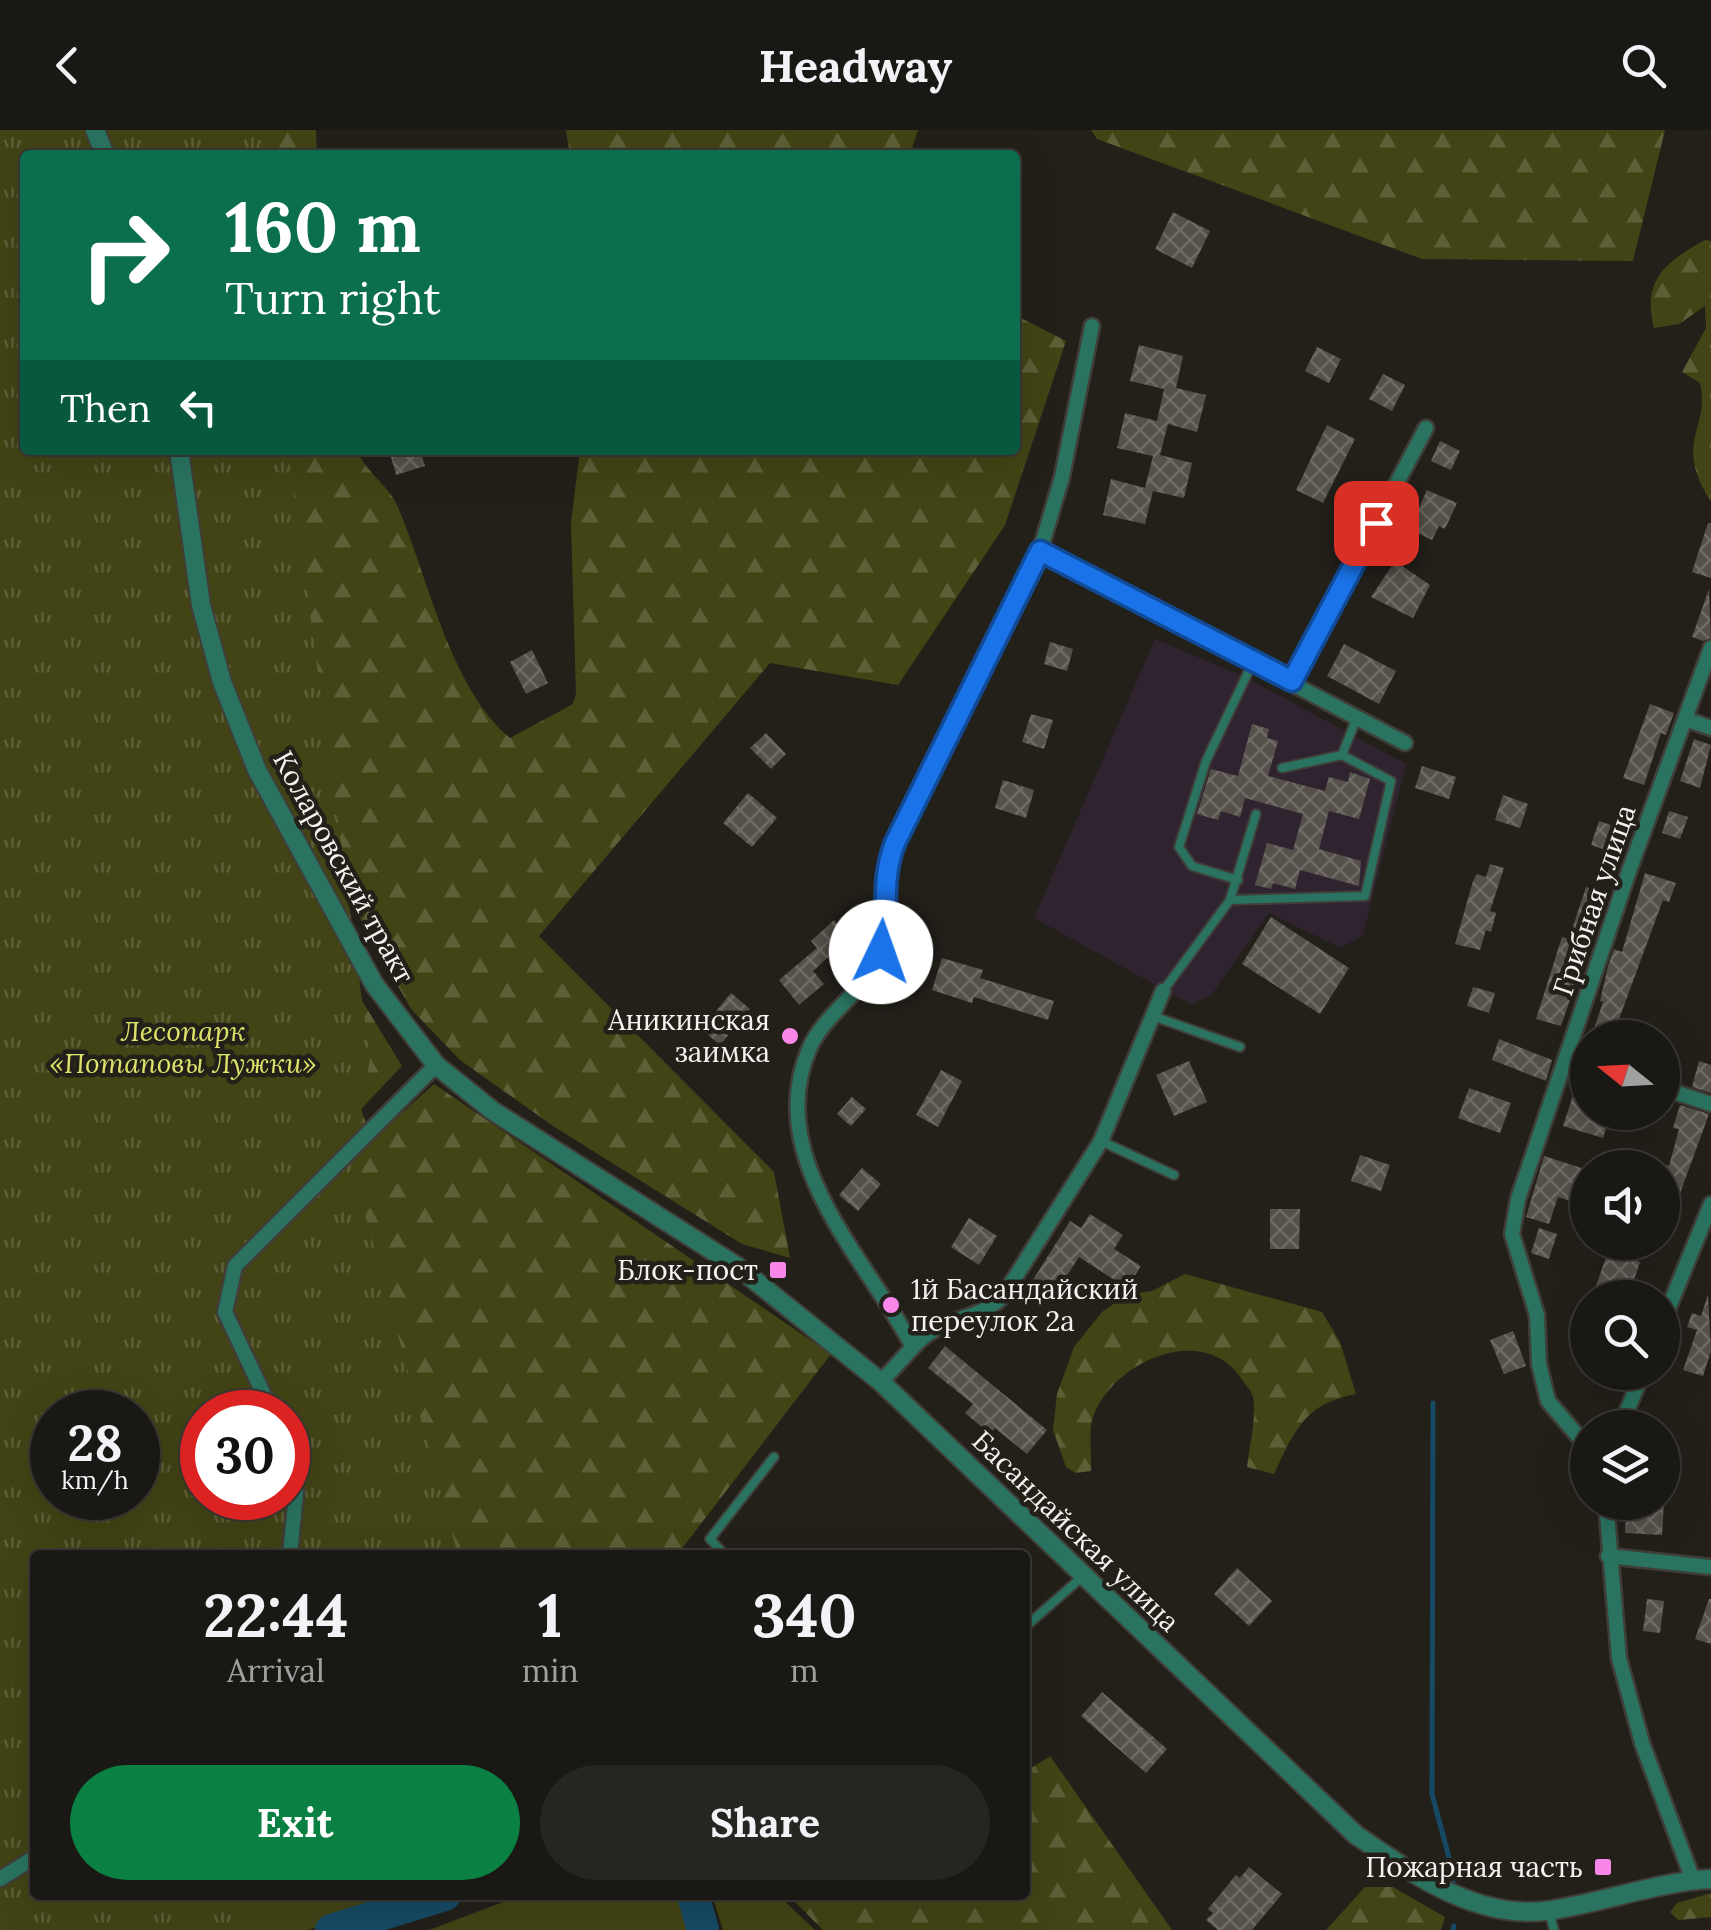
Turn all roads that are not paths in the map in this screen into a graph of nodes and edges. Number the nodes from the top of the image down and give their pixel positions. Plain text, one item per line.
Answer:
1 (1092, 326) dead end
2 (1426, 428) dead end
3 (180, 455) edge
4 (1040, 551) junction
5 (1711, 648) edge
6 (1254, 660) junction
7 (1292, 681) junction
8 (1357, 717) junction
9 (1685, 719) junction
10 (1711, 728) edge
11 (1404, 744) dead end
12 (1342, 756) junction
13 (1282, 768) dead end
14 (1256, 814) dead end
15 (1238, 880) junction
16 (1230, 900) junction
17 (1163, 990) joint
18 (1150, 1016) junction
19 (1240, 1047) dead end
20 (1567, 1055) junction
21 (1570, 1056) edge
22 (436, 1065) junction
23 (1680, 1094) edge
24 (1711, 1104) edge
25 (1101, 1141) junction
26 (1174, 1175) dead end
27 (1711, 1204) edge
28 (1680, 1280) edge
29 (913, 1347) junction
30 (882, 1382) junction
31 (262, 1390) edge
32 (1570, 1427) edge
33 (774, 1457) dead end
34 (293, 1520) edge
35 (1607, 1520) edge
36 (290, 1550) edge
37 (721, 1550) edge
38 (1608, 1556) junction
39 (1711, 1567) edge
40 (1082, 1578) junction
41 (1030, 1623) edge
42 (30, 1860) edge
43 (0, 1879) edge
44 (1702, 1880) edge
45 (1549, 1911) junction
46 (1554, 1930) edge

1 - 4 street
2 - 7 street
3 - 22 street, Коларовский тракт
4 - 6 street
4 - 29 street
5 - 9 street, Грибная улица
6 - 7 street
6 - 15 lane
7 - 8 street
8 - 11 street
8 - 12 lane
9 - 10 street
9 - 20 street, Грибная улица
12 - 13 lane
12 - 16 lane
14 - 15 lane
15 - 16 lane
16 - 17 lane
17 - 18 street
18 - 19 lane
18 - 25 street
20 - 21 street
20 - 32 street, Грибная улица
22 - 30 street, Басандайская улица
22 - 31 street
23 - 24 street
25 - 26 lane
25 - 29 street
27 - 28 street
29 - 30 street
30 - 40 street, Басандайская улица
33 - 37 lane
34 - 36 street
35 - 38 street
38 - 39 street
38 - 44 street
40 - 41 lane
40 - 45 street, Басандайская улица
42 - 43 street
44 - 45 street, Басандайская улица
45 - 46 lane

